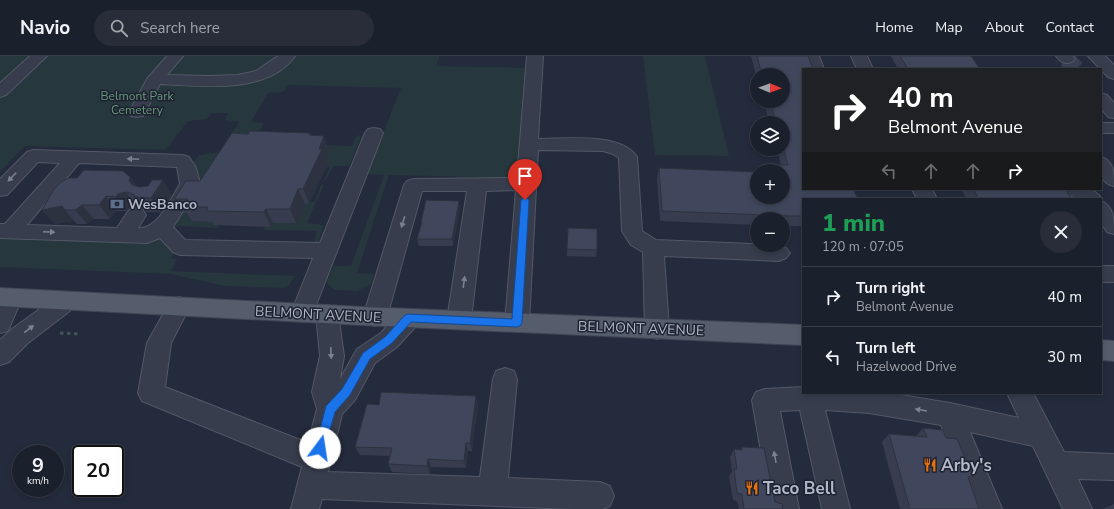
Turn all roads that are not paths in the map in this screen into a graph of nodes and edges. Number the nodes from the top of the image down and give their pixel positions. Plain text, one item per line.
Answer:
1 (39, 56) edge
2 (175, 56) edge
3 (287, 56) edge
4 (535, 56) edge
5 (811, 56) edge
6 (859, 56) edge
7 (1096, 56) edge
8 (816, 68) edge
9 (865, 68) edge
10 (1114, 74) edge
11 (155, 79) junction
12 (0, 92) edge
13 (1102, 99) edge
14 (137, 112) dead end
15 (1114, 113) edge
16 (1102, 127) edge
17 (1114, 128) edge
18 (374, 133) dead end
19 (528, 144) junction
20 (1102, 157) edge
21 (1114, 157) edge
22 (74, 158) junction
23 (172, 161) junction
24 (1102, 164) edge
25 (161, 178) edge
26 (1114, 180) edge
27 (526, 184) junction
28 (478, 185) junction
29 (0, 190) edge
30 (1076, 190) edge
31 (1090, 198) edge
32 (1102, 209) edge
33 (136, 215) edge
34 (163, 227) junction
35 (1114, 227) edge
36 (5, 231) edge
37 (123, 235) junction
38 (1102, 236) edge
39 (1114, 239) edge
40 (653, 248) junction
41 (327, 251) junction
42 (779, 253) dead end
43 (1102, 274) edge
44 (1114, 274) edge
45 (5, 297) edge
46 (67, 301) junction
47 (179, 306) junction
48 (302, 313) junction
49 (327, 314) junction
50 (375, 317) junction
51 (409, 318) junction
52 (459, 320) junction
53 (517, 323) junction
54 (0, 324) edge
55 (657, 329) junction
56 (802, 335) edge
57 (1102, 350) edge
58 (1114, 351) edge
59 (0, 355) edge
60 (505, 379) dead end
61 (1020, 394) edge
62 (810, 400) junction
63 (330, 409) junction
64 (950, 415) junction
65 (1040, 435) junction
66 (1056, 465) junction
67 (1114, 467) edge
68 (311, 485) edge
69 (492, 492) junction
70 (600, 496) dead end
71 (785, 509) edge
72 (836, 509) edge
73 (988, 509) edge
74 (1078, 509) edge

1 - 12 street
2 - 11 street
3 - 11 street
4 - 19 street
5 - 8 street
6 - 9 street
7 - 10 street
11 - 14 street
13 - 15 street
16 - 17 street
18 - 41 street
19 - 27 street
19 - 40 street
20 - 21 street
23 -> 22 street
22 -> 29 street
22 - 36 street
23 - 25 street
23 - 34 street
24 - 26 street
27 - 28 street
27 - 53 street
28 -> 50 street
52 -> 28 street
30 - 31 street
32 - 35 street
33 - 37 street
34 - 37 street
34 - 41 street
36 -> 37 street
38 - 39 street
40 - 42 street
40 - 55 street
41 - 48 street
43 - 44 street
45 - 46 main road, BELMONT AVENUE
45 - 54 street
46 - 47 main road, BELMONT AVENUE
59 -> 46 street
47 - 48 main road, BELMONT AVENUE
47 - 68 street
48 - 49 main road, BELMONT AVENUE
49 - 50 main road, BELMONT AVENUE
49 -> 63 street
50 - 51 main road, BELMONT AVENUE
51 - 52 main road, BELMONT AVENUE
51 - 63 street
52 - 53 main road, BELMONT AVENUE
53 - 55 main road, BELMONT AVENUE
55 - 56 main road, BELMONT AVENUE
57 - 58 main road
60 - 69 street
61 - 65 street
64 -> 62 street
71 -> 62 street
62 - 72 street
63 - 68 street
64 - 65 street
64 - 73 street
65 - 66 street
66 - 67 street
66 - 74 street
68 - 69 street
69 - 70 street

